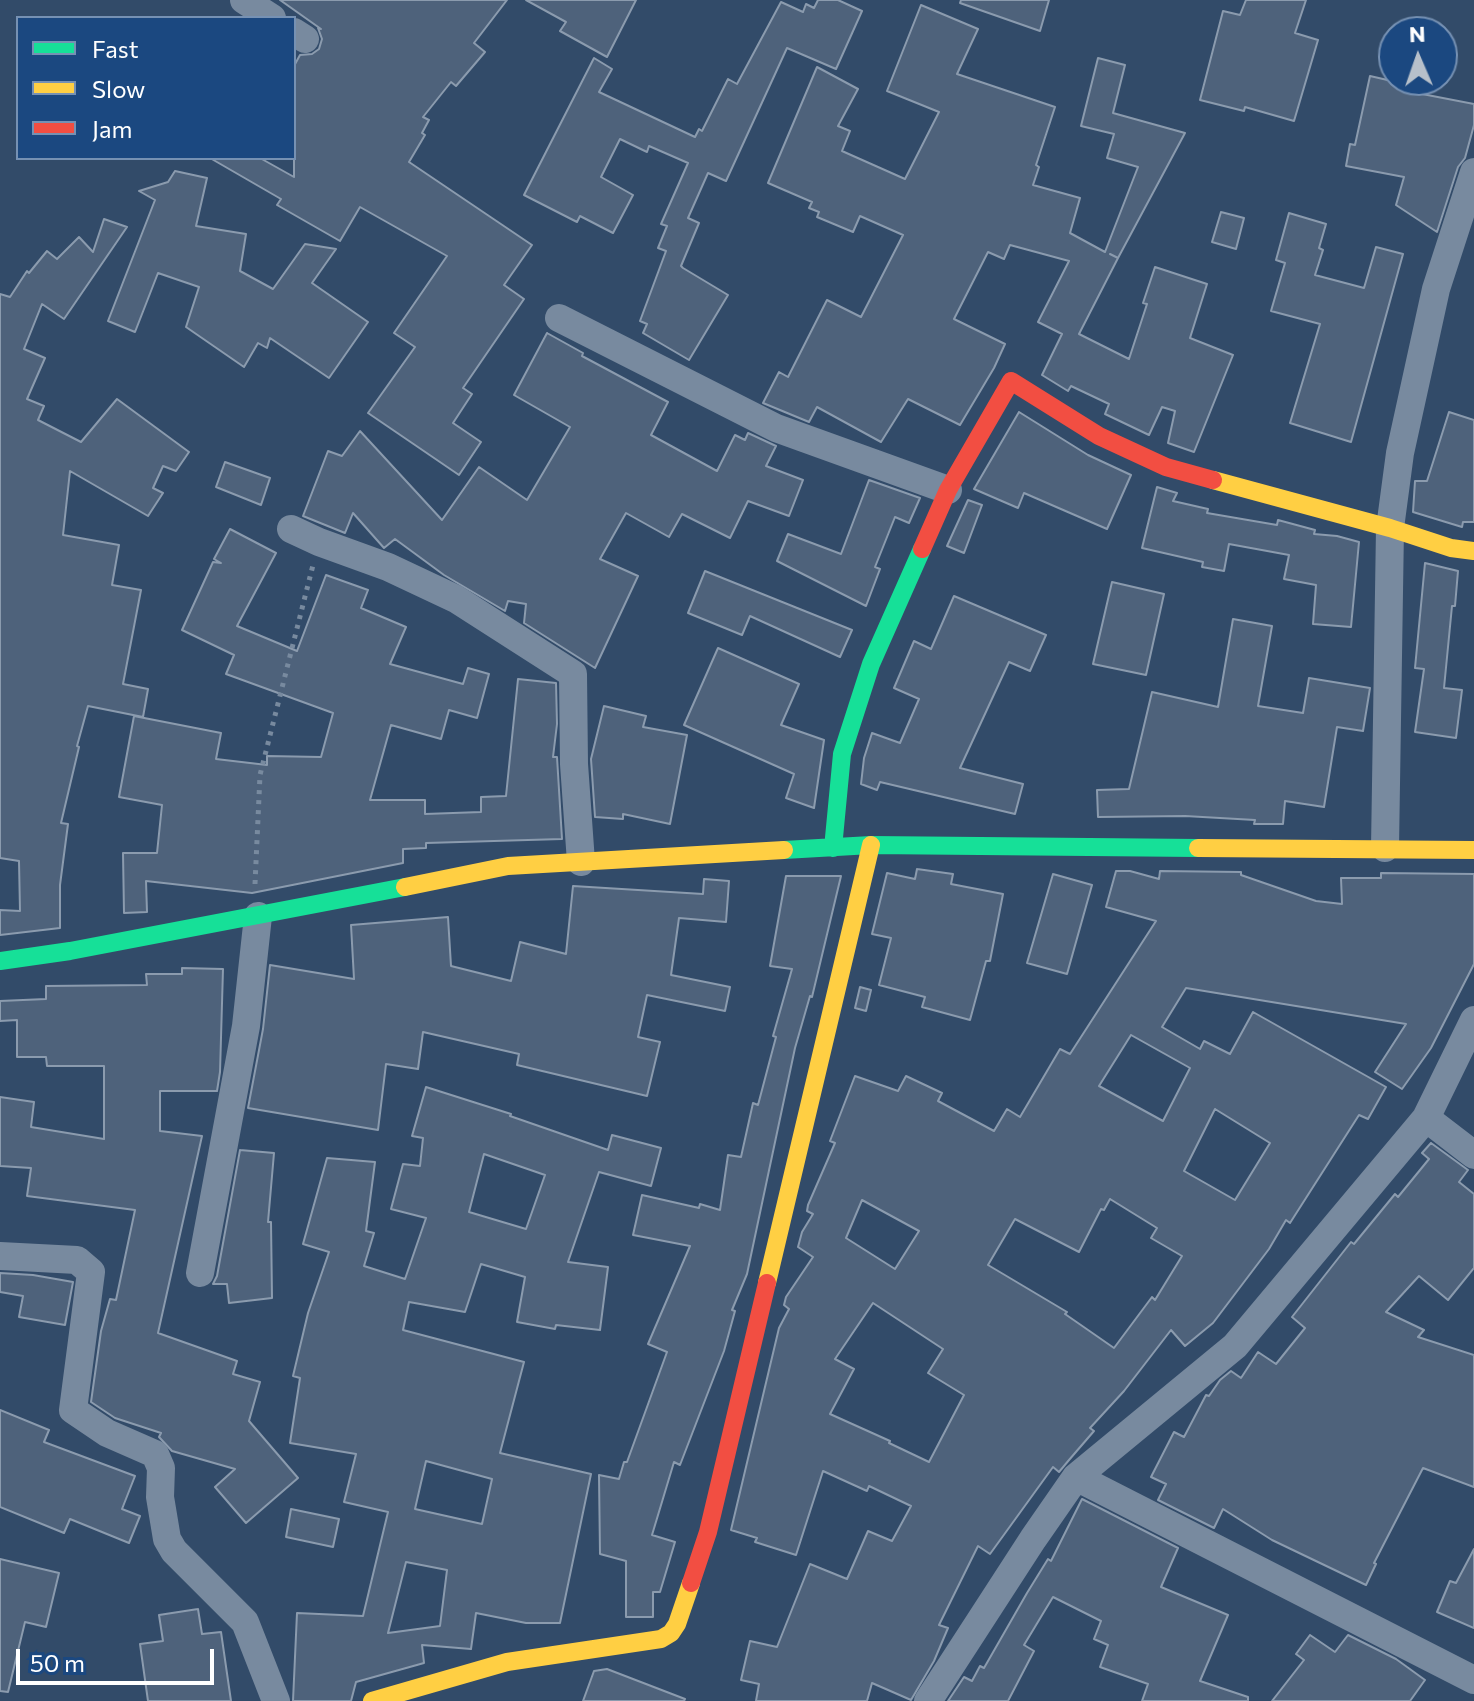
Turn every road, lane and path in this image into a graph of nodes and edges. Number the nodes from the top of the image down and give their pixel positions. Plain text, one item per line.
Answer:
1 (244, 0) edge
2 (269, 16) edge
3 (1474, 172) edge
4 (559, 318) dead end
5 (948, 490) junction
6 (1390, 528) junction
7 (291, 529) dead end
8 (319, 542) junction
9 (1474, 551) edge
10 (871, 845) junction
11 (833, 848) junction
12 (1385, 848) junction
13 (1474, 850) edge
14 (581, 862) junction
15 (256, 916) junction
16 (0, 961) edge
17 (1474, 1020) edge
18 (1426, 1118) junction
19 (1474, 1155) edge
20 (0, 1256) edge
21 (200, 1273) dead end
22 (1076, 1477) junction
23 (1474, 1680) edge
24 (276, 1701) edge
25 (372, 1701) edge
26 (928, 1701) edge

1 - 2 street
3 - 6 street
4 - 5 street
5 - 6 street
5 - 11 street
6 - 9 street
6 - 12 street
7 - 8 street
8 - 14 street
8 - 15 path
10 - 11 street
10 - 12 street
10 - 25 street
11 - 14 street
12 - 13 street
14 - 15 street
15 - 16 street
15 - 21 street
17 - 18 street
18 - 19 street
18 - 22 street
20 - 24 street
22 - 23 street
22 - 26 street

